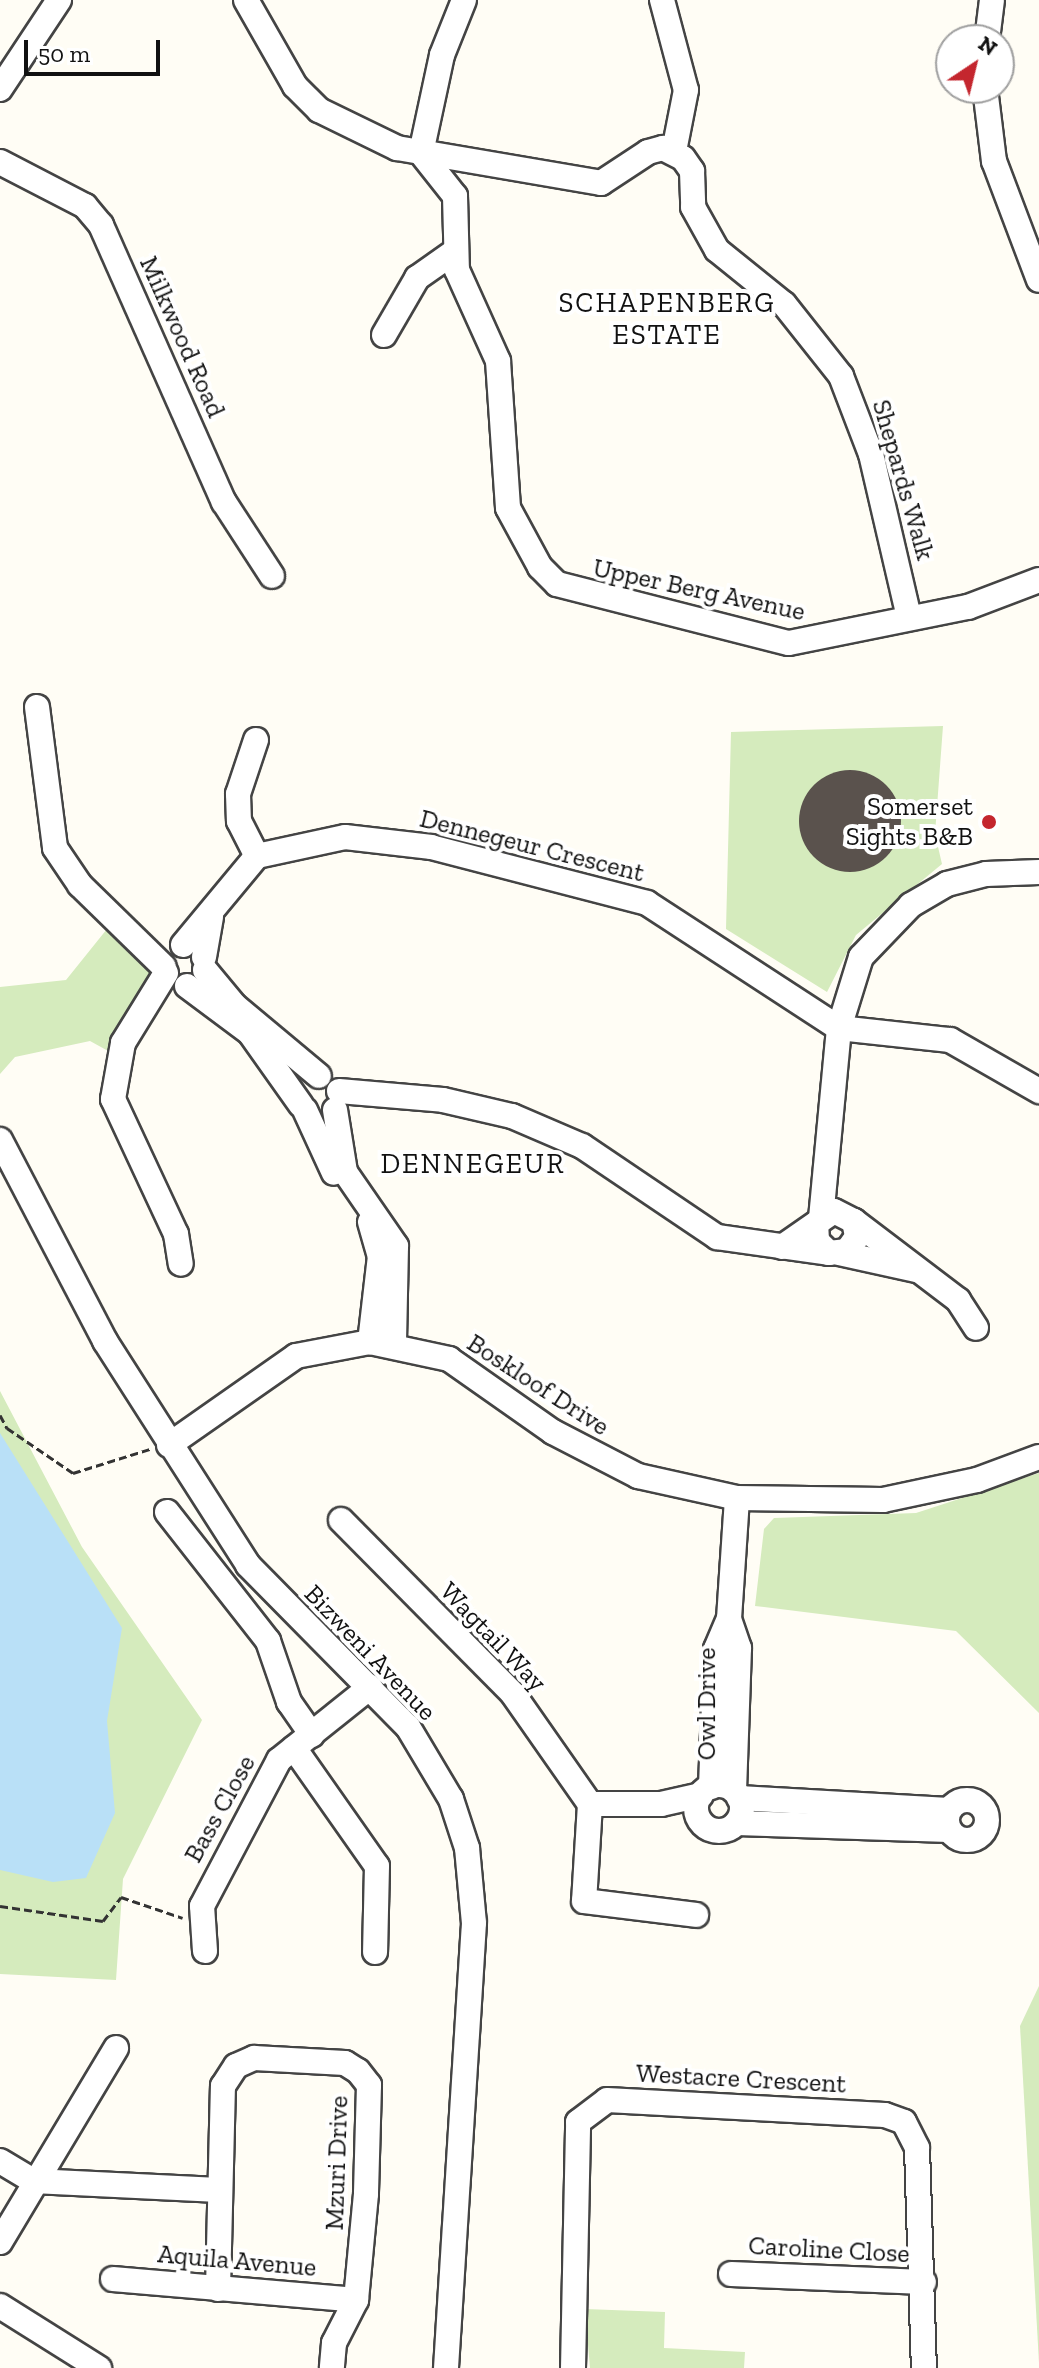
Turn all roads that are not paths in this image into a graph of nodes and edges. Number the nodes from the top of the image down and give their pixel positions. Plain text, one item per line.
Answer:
1 (59, 0) edge
2 (246, 0) edge
3 (464, 0) edge
4 (662, 0) edge
5 (992, 0) edge
6 (989, 24) edge
7 (0, 89) edge
8 (987, 104) edge
9 (674, 151) junction
10 (421, 153) junction
11 (0, 162) edge
12 (454, 252) junction
13 (1039, 280) edge
14 (384, 335) dead end
15 (272, 576) dead end
16 (1037, 582) edge
17 (909, 617) junction
18 (37, 707) dead end
19 (256, 740) dead end
20 (257, 856) junction
21 (1039, 872) edge
22 (183, 966) junction
23 (839, 1028) junction
24 (319, 1076) junction
25 (1039, 1091) edge
26 (337, 1100) junction
27 (303, 1108) junction
28 (0, 1140) edge
29 (826, 1170) junction
30 (852, 1218) junction
31 (818, 1221) junction
32 (388, 1247) junction
33 (782, 1247) junction
34 (834, 1253) junction
35 (181, 1264) dead end
36 (923, 1272) junction
37 (976, 1328) dead end
38 (382, 1344) junction
39 (169, 1445) junction
40 (1039, 1457) edge
41 (737, 1498) junction
42 (167, 1512) dead end
43 (341, 1520) dead end
44 (370, 1687) junction
45 (303, 1741) junction
46 (717, 1798) junction
47 (590, 1804) junction
48 (737, 1823) junction
49 (696, 1915) dead end
50 (205, 1951) dead end
51 (375, 1952) dead end
52 (116, 2048) dead end
53 (0, 2161) edge
54 (33, 2181) junction
55 (219, 2190) junction
56 (0, 2242) edge
57 (731, 2274) dead end
58 (113, 2279) dead end
59 (924, 2282) junction
60 (218, 2289) junction
61 (356, 2300) junction
62 (0, 2306) edge
63 (99, 2368) edge
64 (332, 2368) edge
65 (446, 2368) edge
66 (573, 2368) edge
67 (924, 2368) edge

1 - 7 street
2 - 10 street, Upper Berg Avenue
3 - 10 street
4 - 9 street
5 - 6 street
8 - 13 street
9 - 10 street
9 - 17 street, Shepards Walk
10 - 12 street, Upper Berg Avenue
11 - 15 street, Milkwood Road
12 - 14 street
12 - 17 street, Upper Berg Avenue
16 - 17 street, Upper Berg Avenue
18 - 22 street
19 - 20 street
20 - 22 street
20 - 23 street, Dennegeur Crescent
21 - 23 street
22 - 24 street
22 - 27 street
22 - 35 street
23 - 25 street
23 - 29 street
24 - 26 street
24 - 27 street
26 - 27 street
26 - 32 street
26 - 33 street
27 - 32 street
28 - 39 street, Bizweni Avenue
29 - 30 street
29 - 31 street
30 - 31 street
30 - 34 street
30 - 36 street
31 - 33 street
31 - 34 street
32 - 38 street
33 - 34 street
34 - 36 street
36 - 37 street
38 - 39 street, Boskloof Drive
38 - 41 street, Boskloof Drive
39 - 44 street, Bizweni Avenue
40 - 41 street, Boskloof Drive
41 - 46 street, Owl Drive
42 - 45 street
43 - 47 street, Wagtail Way
44 - 45 street, Bass Close
44 - 65 street, Bizweni Avenue
45 - 50 street, Bass Close
45 - 51 street
46 - 47 street
46 - 48 street, Owl Drive
46 - 48 street
46 - 48 street
47 - 49 street
52 - 54 street
53 - 54 street
54 - 55 street
54 - 56 street
55 - 60 street, Mzuri Drive
55 - 61 street, Mzuri Drive
57 - 59 street, Caroline Close
58 - 60 street, Aquila Avenue
59 - 66 street, Westacre Crescent
59 - 67 street, Westacre Crescent
60 - 61 street, Aquila Avenue
61 - 64 street, Mzuri Drive
62 - 63 street

